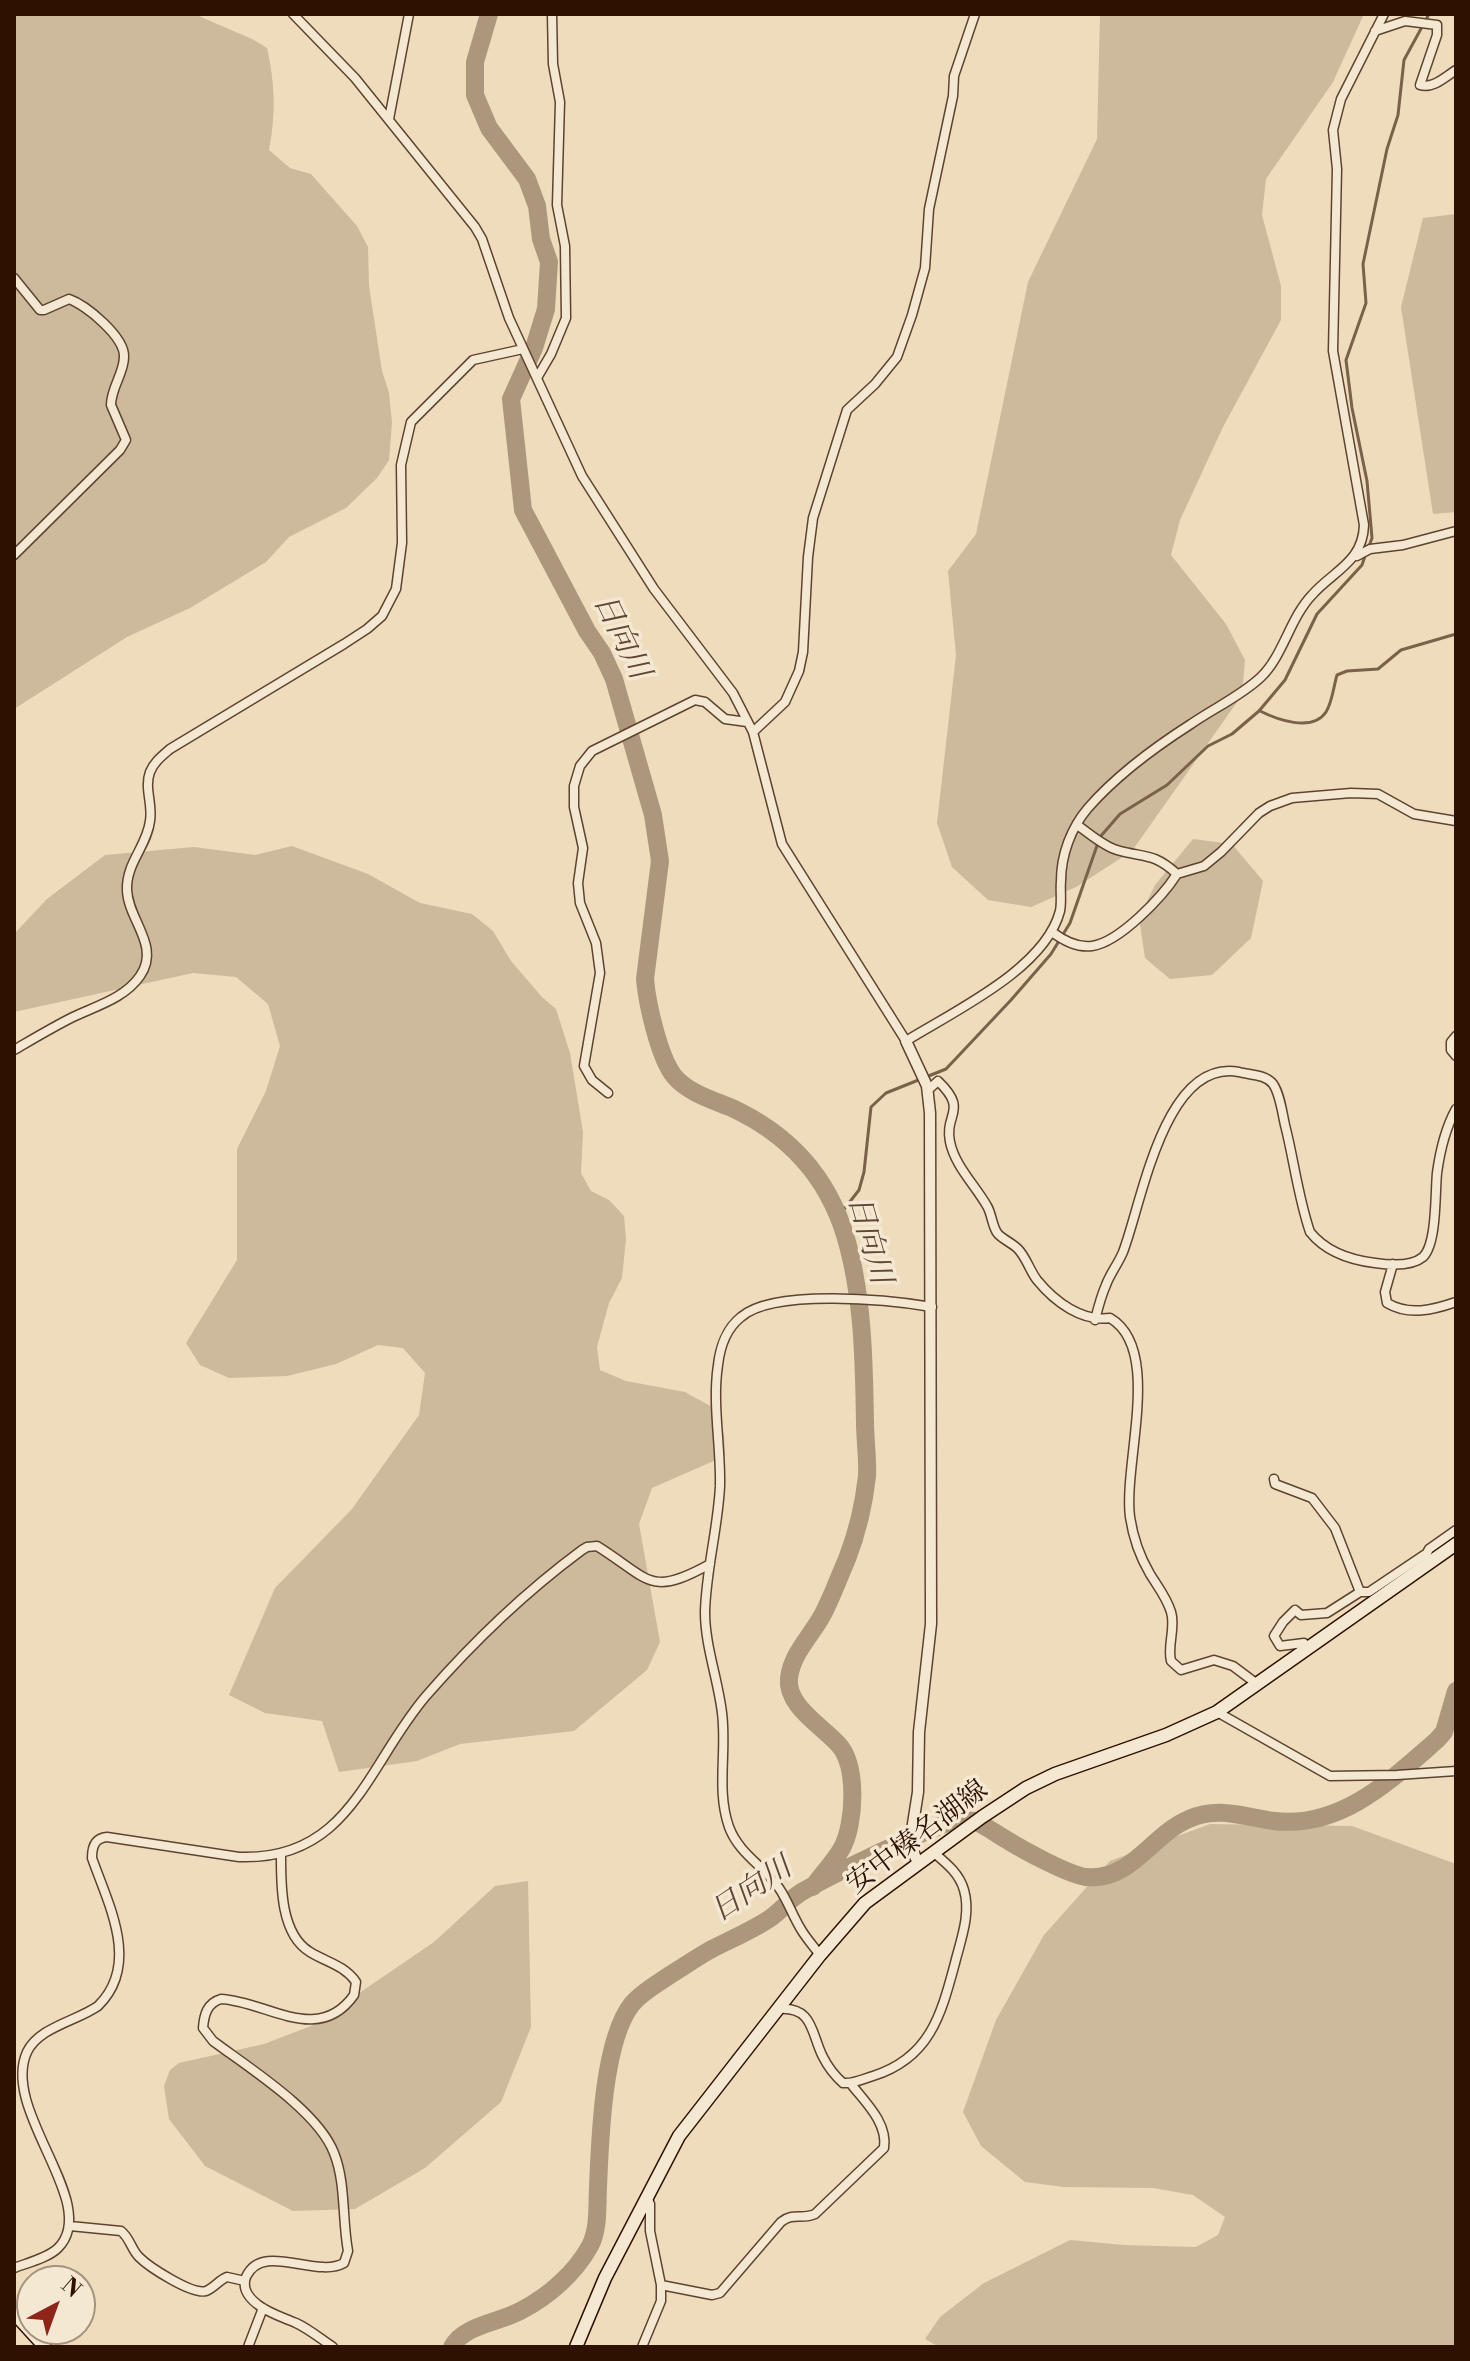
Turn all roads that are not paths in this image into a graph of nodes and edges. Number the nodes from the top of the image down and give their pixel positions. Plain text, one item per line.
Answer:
1 (293, 14) edge
2 (409, 14) edge
3 (552, 14) edge
4 (975, 14) edge
5 (1384, 14) edge
6 (1375, 31) junction
7 (1456, 70) edge
8 (389, 119) junction
9 (14, 278) edge
10 (524, 351) junction
11 (536, 374) junction
12 (1456, 531) edge
13 (14, 555) edge
14 (1353, 558) junction
15 (747, 722) junction
16 (753, 732) junction
17 (1456, 821) edge
18 (1077, 825) junction
19 (1177, 874) junction
20 (1052, 932) junction
21 (1456, 1036) edge
22 (906, 1041) junction
23 (14, 1050) edge
24 (1456, 1056) edge
25 (926, 1084) junction
26 (608, 1093) dead end
27 (1456, 1109) edge
28 (1393, 1264) junction
29 (1456, 1302) edge
30 (932, 1307) junction
31 (1095, 1320) junction
32 (1274, 1479) dead end
33 (1456, 1530) edge
34 (1456, 1544) edge
35 (1426, 1559) junction
36 (710, 1564) junction
37 (1360, 1592) junction
38 (1309, 1647) junction
39 (1257, 1684) junction
40 (1217, 1712) junction
41 (1456, 1771) edge
42 (933, 1852) junction
43 (281, 1854) junction
44 (918, 1864) junction
45 (820, 1955) junction
46 (778, 2009) junction
47 (851, 2084) junction
48 (646, 2196) junction
49 (70, 2226) junction
50 (14, 2268) edge
51 (245, 2281) junction
52 (661, 2285) junction
53 (263, 2308) junction
54 (14, 2313) edge
55 (45, 2347) edge
56 (248, 2347) edge
57 (333, 2347) edge
58 (576, 2347) edge
59 (642, 2347) edge

1 - 8 street
2 - 8 street
3 - 11 street
4 - 16 street
5 - 6 street
6 - 7 street
6 - 14 street
8 - 10 street
9 - 13 street
10 - 11 street
10 - 23 street
11 - 15 street
12 - 14 street
14 - 18 street
15 - 16 street
15 - 26 street
16 - 22 street
17 - 19 street
18 - 19 street
18 - 20 street
19 - 20 street
20 - 22 street
21 - 24 street
22 - 25 street
25 - 30 street
25 - 31 street
27 - 28 street
28 - 29 street
28 - 31 street
30 - 36 street
30 - 44 street
31 - 39 street
32 - 37 street
33 - 35 street
34 - 35 main road, 安中榛名湖線
35 - 37 street
35 - 38 main road, 安中榛名湖線
36 - 43 street
36 - 45 street
37 - 38 street
38 - 39 main road, 安中榛名湖線
39 - 40 main road, 安中榛名湖線
40 - 41 street
40 - 42 main road, 安中榛名湖線
42 - 44 main road, 安中榛名湖線
42 - 47 street
43 - 49 street
43 - 51 street
44 - 45 main road, 安中榛名湖線
45 - 46 main road, 安中榛名湖線
46 - 47 street
46 - 48 main road, 安中榛名湖線
47 - 52 street
48 - 52 street
48 - 58 main road, 安中榛名湖線
49 - 50 street
49 - 51 street
51 - 53 street
52 - 59 street
53 - 56 street
53 - 57 street
54 - 55 main road

